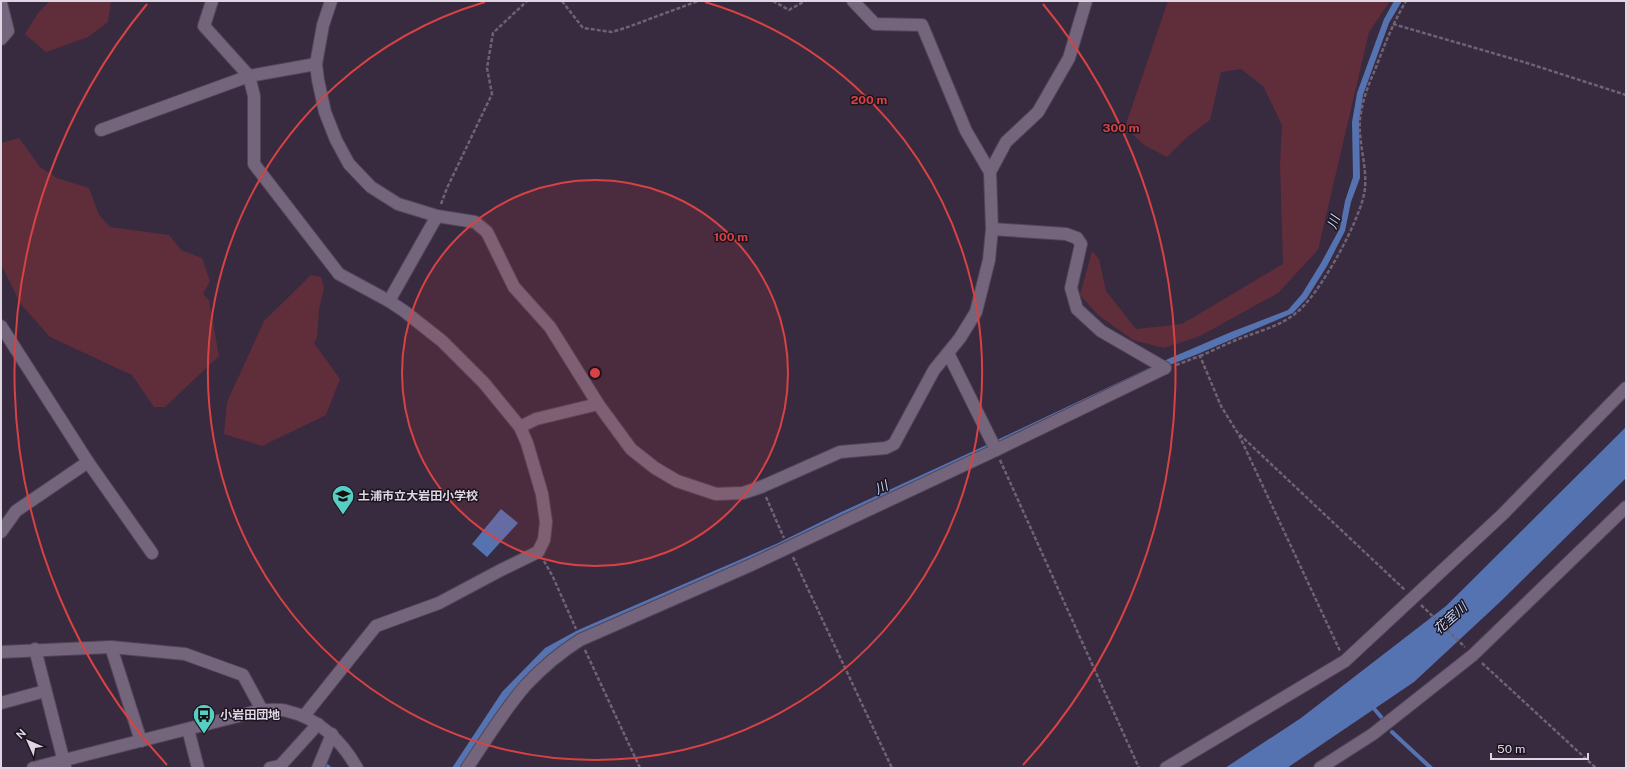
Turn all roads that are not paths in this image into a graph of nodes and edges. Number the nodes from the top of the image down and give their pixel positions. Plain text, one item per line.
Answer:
1 (212, 1) edge
2 (331, 1) edge
3 (853, 1) edge
4 (1086, 1) edge
5 (1, 3) edge
6 (1, 39) edge
7 (316, 64) junction
8 (249, 76) junction
9 (101, 130) dead end
10 (990, 172) junction
11 (437, 216) junction
12 (992, 230) junction
13 (389, 301) junction
14 (1, 326) edge
15 (948, 353) junction
16 (1626, 388) edge
17 (598, 404) junction
18 (520, 427) junction
19 (996, 450) junction
20 (88, 462) junction
21 (1626, 507) edge
22 (1, 532) edge
23 (152, 553) dead end
24 (111, 647) junction
25 (35, 649) junction
26 (1, 652) edge
27 (45, 691) junction
28 (1, 703) edge
29 (262, 710) junction
30 (304, 716) junction
31 (318, 724) junction
32 (188, 729) junction
33 (332, 734) junction
34 (141, 741) junction
35 (64, 764) edge
36 (33, 768) edge
37 (198, 768) edge
38 (270, 768) edge
39 (318, 768) edge
40 (357, 768) edge
41 (467, 768) edge
42 (1166, 768) edge
43 (1320, 768) edge

1 - 8 street
2 - 7 street
3 - 10 street
4 - 10 street
5 - 6 street
7 - 8 street
7 - 11 street
8 - 9 street
8 - 13 street
10 - 12 street
11 - 13 street
11 - 17 street
12 - 15 street
12 - 19 street
13 - 18 street
14 - 20 street
15 - 17 street
15 - 19 street
16 - 42 street
17 - 18 street
18 - 30 street
19 - 41 street
20 - 22 street
20 - 23 street
21 - 43 street
24 - 25 street
24 - 29 street
24 - 34 street
25 - 26 street
25 - 27 street
27 - 28 street
27 - 35 street
29 - 30 street
29 - 32 street
30 - 31 street
31 - 33 street
31 - 38 street
32 - 34 street
32 - 37 street
33 - 39 street
33 - 40 street
34 - 35 street
35 - 36 street

